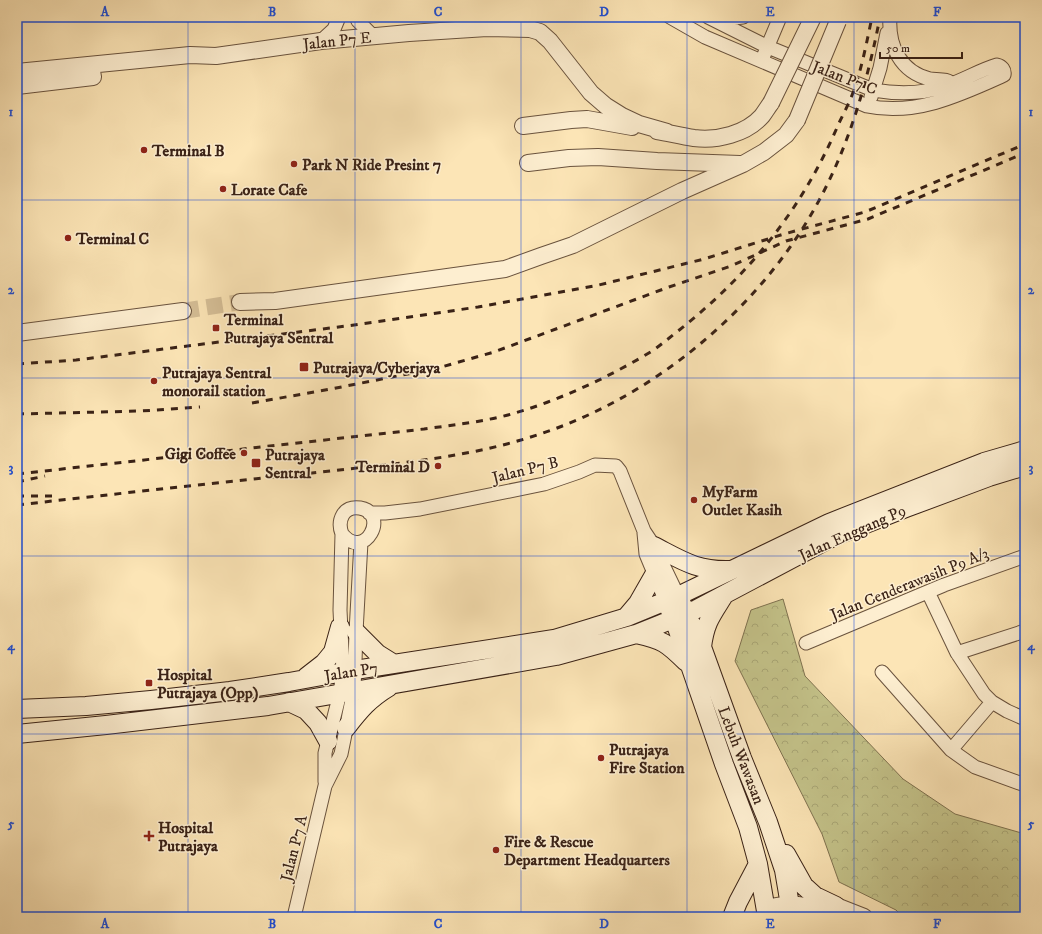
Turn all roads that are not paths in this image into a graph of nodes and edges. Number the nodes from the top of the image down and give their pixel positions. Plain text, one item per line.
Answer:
1 (339, 17) edge
2 (356, 17) edge
3 (670, 17) edge
4 (708, 17) edge
5 (715, 17) edge
6 (743, 17) edge
7 (780, 17) edge
8 (813, 17) edge
9 (890, 17) edge
10 (839, 18) edge
11 (373, 36) junction
12 (321, 41) junction
13 (768, 47) junction
14 (761, 62) junction
15 (92, 71) junction
16 (17, 72) edge
17 (17, 86) edge
18 (873, 90) junction
19 (954, 90) junction
20 (867, 106) junction
21 (523, 126) dead end
22 (666, 132) junction
23 (528, 163) dead end
24 (743, 164) junction
25 (240, 302) tunnel mouth
26 (183, 311) tunnel mouth
27 (17, 333) edge
28 (1025, 450) edge
29 (1025, 466) edge
30 (370, 513) junction
31 (644, 531) junction
32 (342, 534) junction
33 (361, 542) junction
34 (654, 546) junction
35 (1025, 556) edge
36 (732, 570) junction
37 (654, 575) junction
38 (928, 592) junction
39 (723, 596) junction
40 (672, 599) junction
41 (680, 616) junction
42 (627, 617) junction
43 (348, 629) junction
44 (1025, 631) edge
45 (636, 634) junction
46 (806, 643) dead end
47 (702, 647) junction
48 (956, 653) junction
49 (394, 664) junction
50 (689, 664) junction
51 (349, 671) junction
52 (882, 672) dead end
53 (302, 680) junction
54 (397, 683) junction
55 (347, 692) junction
56 (289, 702) junction
57 (992, 702) junction
58 (17, 709) edge
59 (1025, 720) edge
60 (346, 728) junction
61 (17, 734) edge
62 (328, 741) junction
63 (951, 750) junction
64 (1025, 785) edge
65 (325, 786) junction
66 (768, 822) junction
67 (758, 864) junction
68 (836, 906) junction
69 (791, 911) edge
70 (766, 912) edge
71 (294, 917) edge
72 (732, 917) edge
73 (864, 917) edge

1 - 12 street
2 - 11 street
3 - 14 street, Jalan P7 C
4 - 13 street, Jalan P7 C
5 - 6 street
7 - 13 street
8 - 22 street, bridge
9 - 18 street
9 - 19 street
10 - 24 street, bridge
11 - 12 street, Jalan P7 E
11 - 22 street, Jalan P7 E
12 - 15 street, Jalan P7 E
13 - 14 street
13 - 18 street, Jalan P7 C
14 - 20 street, Jalan P7 C
15 - 16 street, Jalan P7 E
15 - 17 street, Jalan P7 E
18 - 19 street, Jalan P7 C
18 - 20 street
19 - 20 street, Jalan P7 C
21 - 22 street
23 - 24 street
24 - 25 street
26 - 27 street
28 - 36 main road, Jalan Enggang P9
29 - 39 main road, Jalan Enggang P9
30 - 31 street, Jalan P7 B
30 - 32 street, Jalan P7 B
30 - 33 street
31 - 34 street, Jalan P7 B
31 - 37 street, Jalan P7 B
32 - 33 street
32 - 43 street, Jalan P7 B
33 - 43 street, Jalan P7 B
34 - 36 main road
34 - 40 street, Jalan P7 B
35 - 38 street, Jalan Cenderawasih P9 A/3
36 - 40 main road, Jalan P7
37 - 40 street, Jalan P7 B
37 - 42 main road
38 - 46 street, Jalan Cenderawasih P9 A/3
38 - 48 street
39 - 41 main road, Jalan Enggang P9
39 - 47 main road
40 - 41 main road, Lebuh Wawasan
40 - 42 main road, Jalan P7
41 - 45 main road, Jalan P7
41 - 47 main road, Lebuh Wawasan
41 - 50 main road, Lebuh Wawasan
42 - 49 main road, Jalan P7
43 - 49 main road
43 - 51 street, Jalan P7 B
43 - 53 main road
44 - 48 street
45 - 50 main road
45 - 54 main road, Jalan P7
47 - 66 main road, Lebuh Wawasan
48 - 57 street
49 - 51 main road, Jalan P7
50 - 67 main road, Lebuh Wawasan
51 - 53 main road, Jalan P7
51 - 55 street, Jalan P7 B
52 - 63 street
53 - 58 main road, Jalan P7
54 - 55 main road, Jalan P7
54 - 60 main road
55 - 56 main road, Jalan P7
55 - 60 street, Jalan P7 A
55 - 62 street, Jalan P7 A
56 - 61 main road, Jalan P7
56 - 62 main road
57 - 59 street
57 - 63 street
60 - 65 street, Jalan P7 A
62 - 65 street, Jalan P7 A
63 - 64 street
65 - 71 street, Jalan P7 A
66 - 68 main road
66 - 69 main road, Lebuh Wawasan
67 - 70 main road, Lebuh Wawasan
67 - 72 main road
68 - 69 street
68 - 73 street
69 - 70 street

